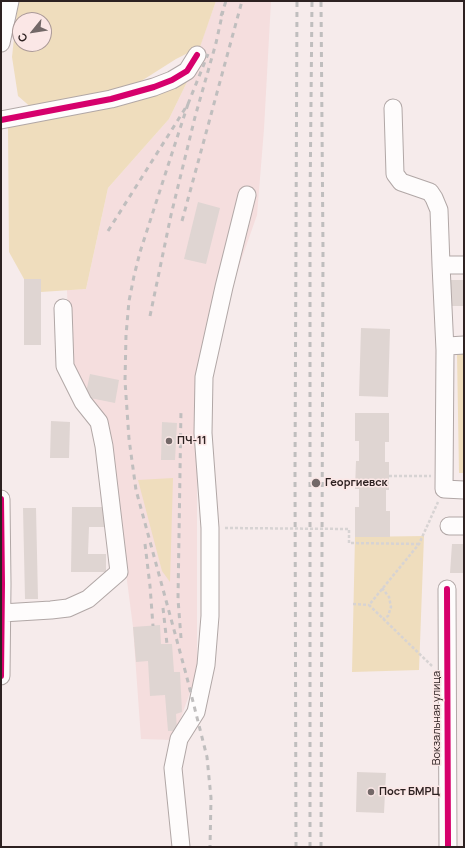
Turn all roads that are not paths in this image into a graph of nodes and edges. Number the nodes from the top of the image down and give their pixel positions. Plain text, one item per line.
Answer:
1 (10, 1) edge
2 (1, 39) edge
3 (1, 42) edge
4 (197, 55) dead end
5 (393, 108) dead end
6 (1, 120) edge
7 (247, 195) dead end
8 (441, 265) junction
9 (464, 265) edge
10 (63, 308) dead end
11 (464, 345) edge
12 (445, 350) junction
13 (464, 490) edge
14 (1, 499) edge
15 (447, 589) dead end
16 (2, 613) edge
17 (1, 676) edge
18 (181, 847) edge
19 (448, 847) edge

1 - 2 street
2 - 3 street
4 - 6 street
5 - 8 street
7 - 18 street
8 - 9 street
8 - 12 street
10 - 16 street
11 - 12 street
12 - 13 street
14 - 16 street
15 - 19 street, Вокзальная улица
16 - 17 street

